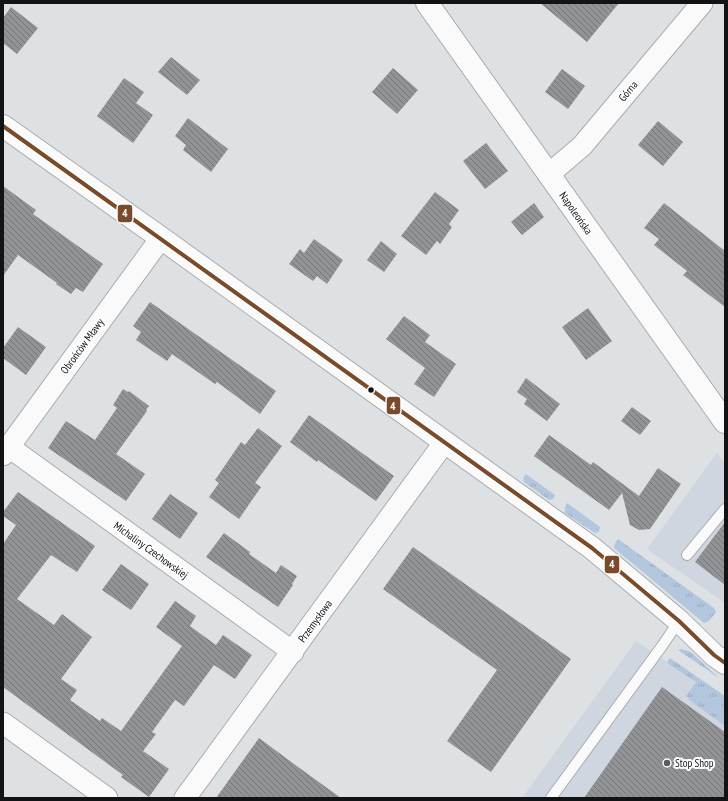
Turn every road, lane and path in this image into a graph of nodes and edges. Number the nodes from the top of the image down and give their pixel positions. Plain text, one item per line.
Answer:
1 (427, 3) edge
2 (702, 3) edge
3 (3, 126) edge
4 (549, 174) junction
5 (161, 238) junction
6 (725, 422) edge
7 (444, 443) junction
8 (6, 451) edge
9 (725, 509) edge
10 (687, 555) dead end
11 (679, 621) junction
12 (293, 652) junction
13 (725, 663) edge
14 (3, 723) edge
15 (107, 798) edge
16 (185, 798) edge
17 (551, 798) edge

1 - 4 main road, Napoleońska
2 - 4 street, Górna
3 - 5 main road
4 - 6 main road, Napoleońska
5 - 7 main road
5 - 8 street, Obrońców Mławy
7 - 11 main road
7 - 12 street, Przemysłowa
8 - 12 street, Michaliny Czechowskiej
9 - 10 lane
11 - 13 main road
11 - 17 lane
12 - 16 street, Przemysłowa
14 - 15 street

